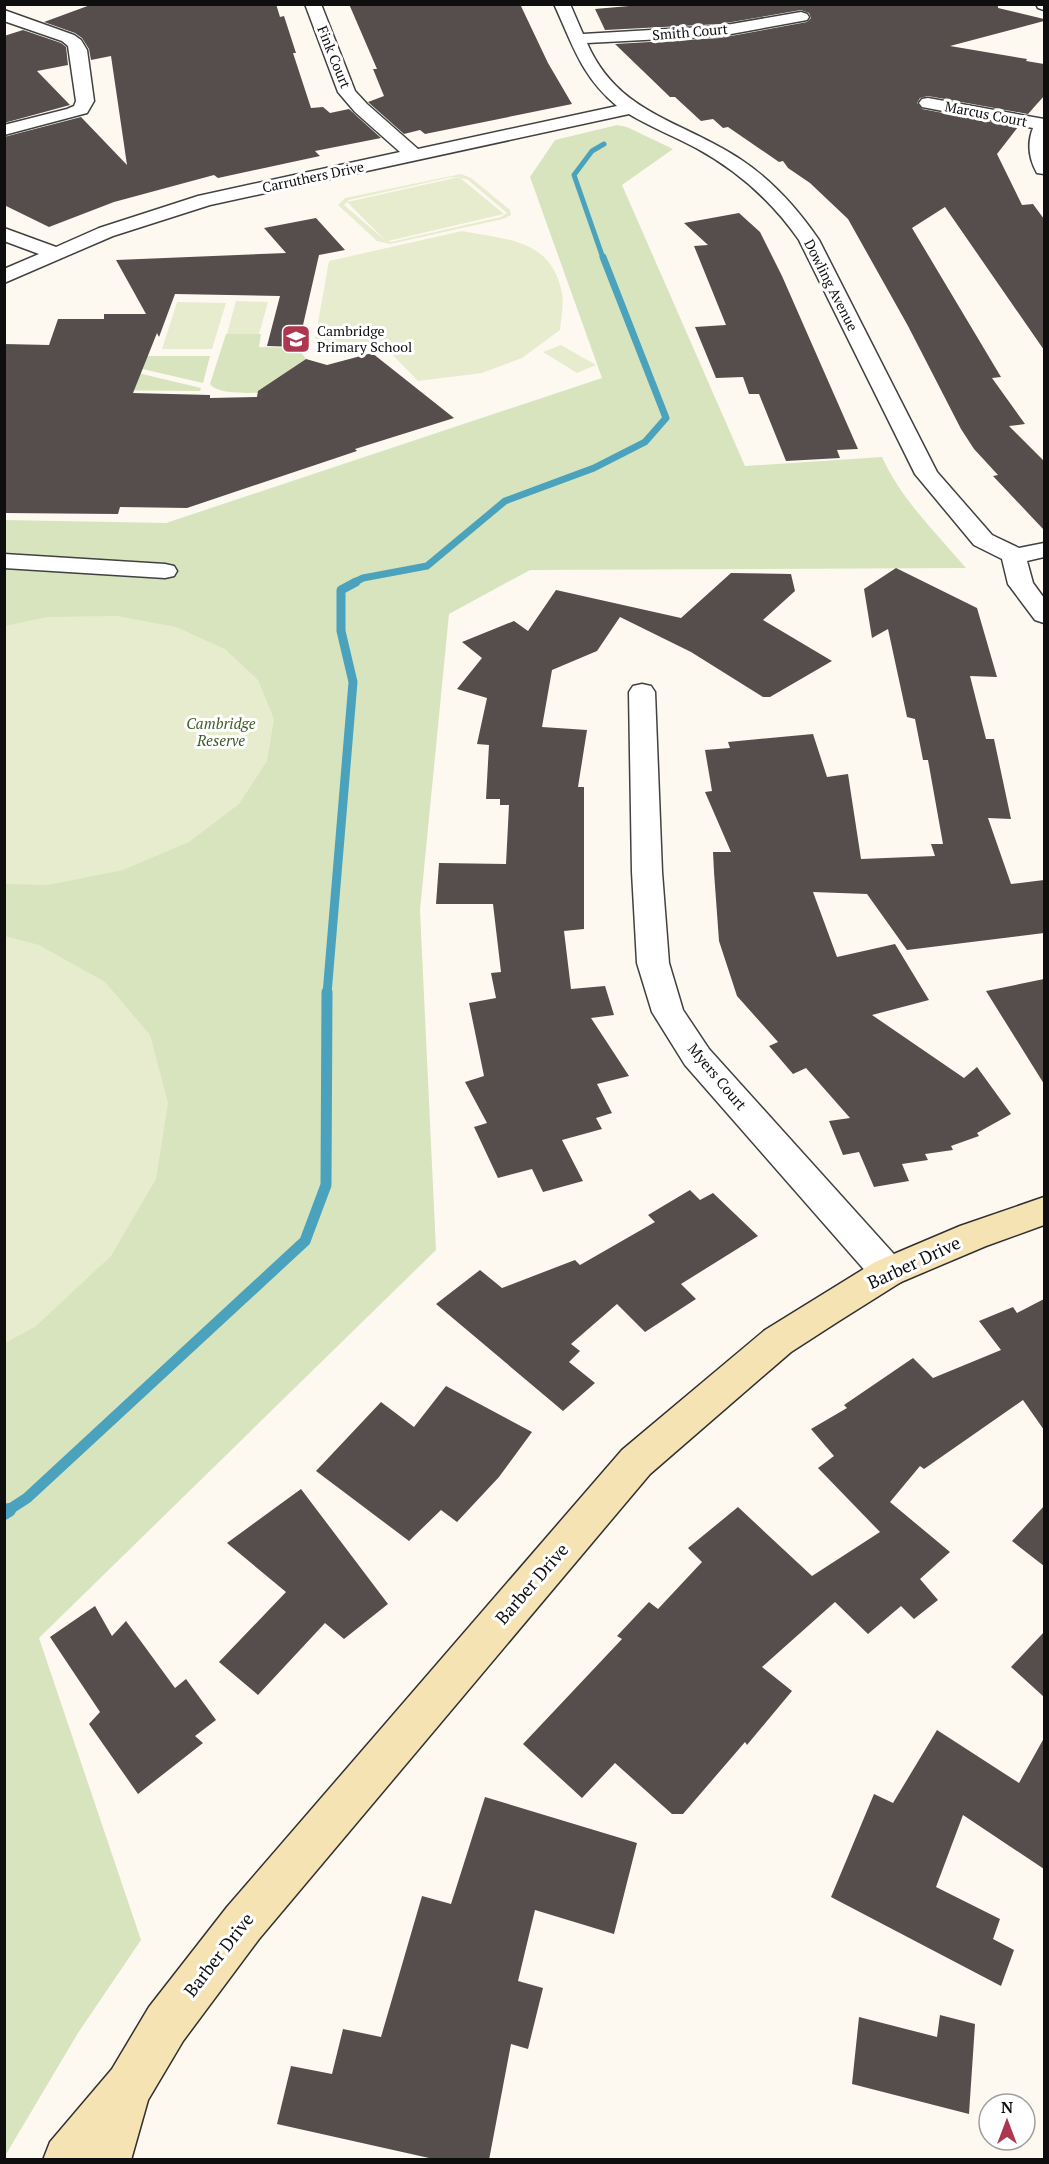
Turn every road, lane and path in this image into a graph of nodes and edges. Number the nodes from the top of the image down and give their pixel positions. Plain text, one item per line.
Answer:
1 (313, 4) edge
2 (562, 4) edge
3 (4, 15) edge
4 (801, 17) dead end
5 (579, 39) junction
6 (928, 103) dead end
7 (632, 108) junction
8 (1044, 124) edge
9 (4, 130) edge
10 (414, 155) junction
11 (1044, 169) edge
12 (4, 234) edge
13 (56, 254) junction
14 (4, 277) edge
15 (1044, 550) edge
16 (1014, 556) junction
17 (4, 561) edge
18 (165, 571) dead end
19 (1044, 615) edge
20 (642, 692) dead end
21 (1044, 1211) edge
22 (888, 1272) junction
23 (129, 2086) junction
24 (68, 2160) edge
25 (106, 2160) edge

1 - 10 street, Fink Court
2 - 5 street, Dowling Avenue
3 - 9 street
4 - 5 street, Smith Court
5 - 7 street, Dowling Avenue
6 - 8 street, Marcus Court
7 - 10 street, Carruthers Drive
7 - 16 street, Dowling Avenue
8 - 11 street
10 - 13 street, Carruthers Drive
12 - 13 street
13 - 14 street, Carruthers Drive
15 - 16 street
16 - 19 street
17 - 18 street
20 - 22 street, Myers Court
21 - 22 street, Barber Drive
22 - 23 street, Barber Drive
23 - 24 street, Barber Drive
23 - 25 street, Barber Drive

